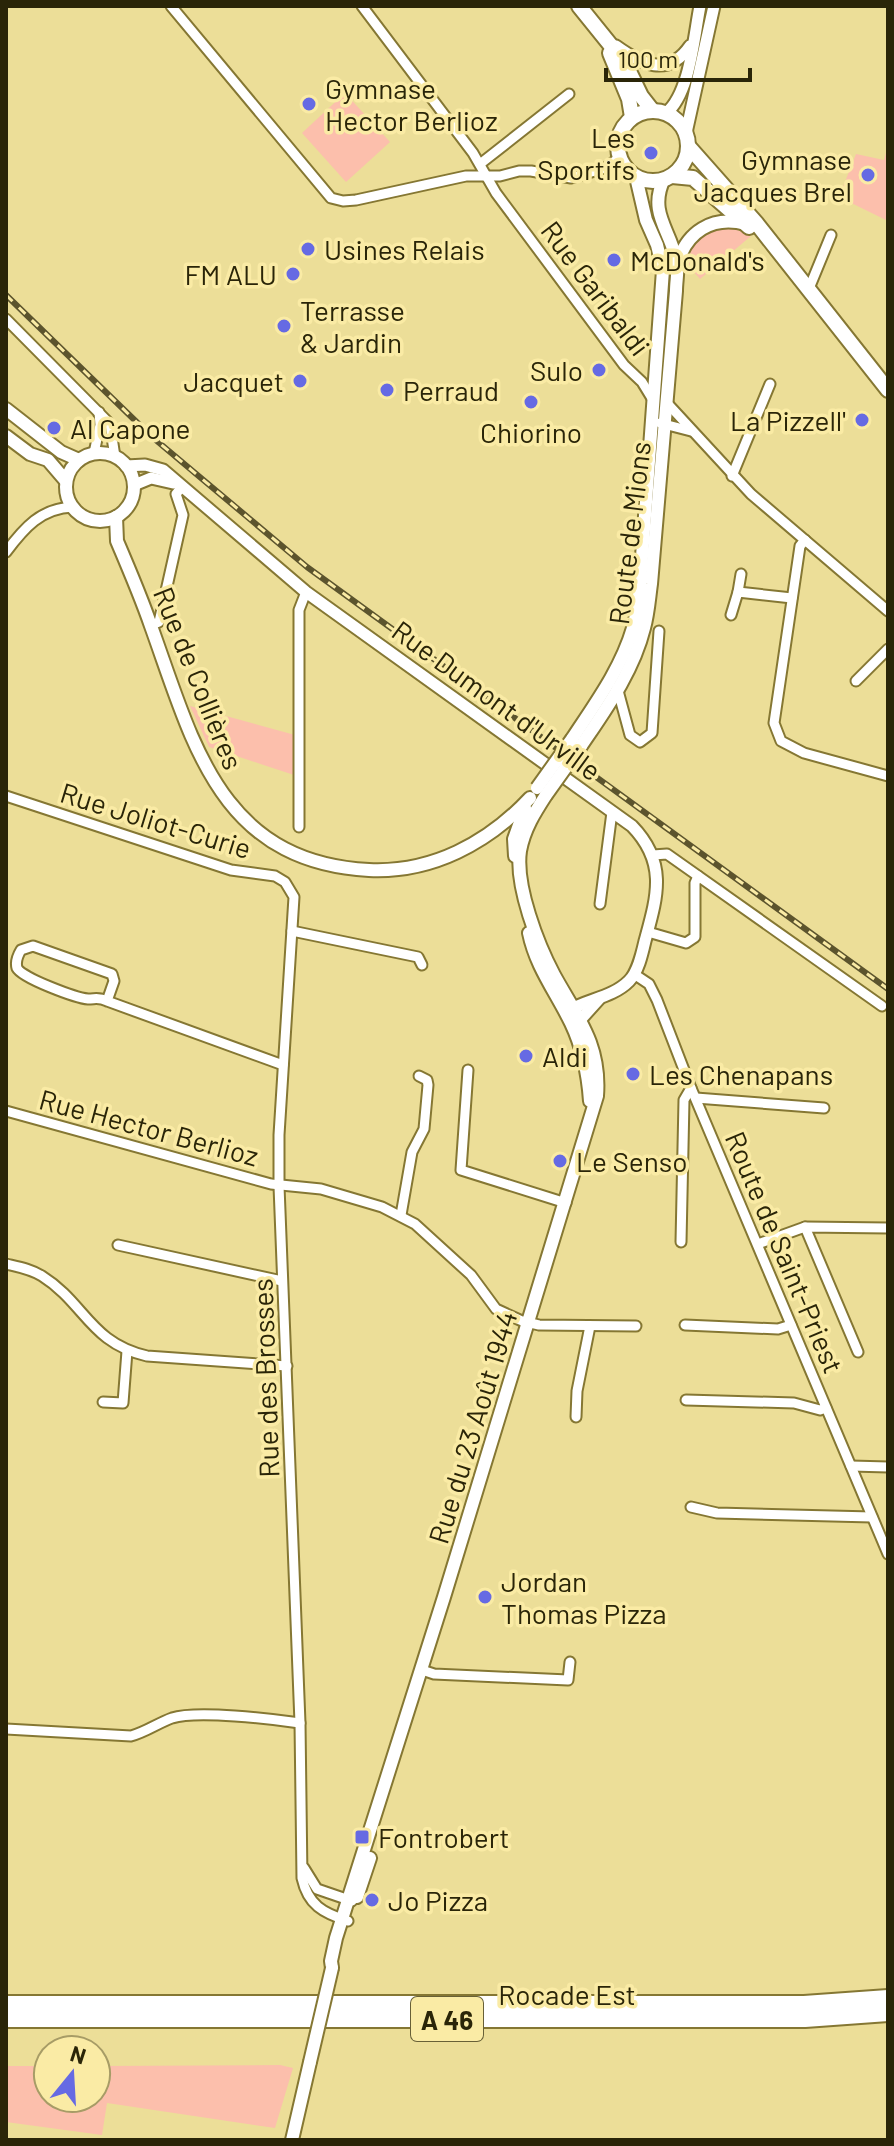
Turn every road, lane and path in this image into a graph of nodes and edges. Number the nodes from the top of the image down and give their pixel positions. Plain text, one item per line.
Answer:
1 (171, 6) edge
2 (362, 6) edge
3 (579, 6) edge
4 (700, 6) edge
5 (714, 6) edge
6 (604, 37) junction
7 (693, 42) junction
8 (569, 94) dead end
9 (659, 112) junction
10 (632, 117) junction
11 (687, 139) junction
12 (619, 158) junction
13 (480, 164) junction
14 (487, 176) junction
15 (636, 177) junction
16 (668, 178) junction
17 (746, 224) junction
18 (831, 235) dead end
19 (779, 255) junction
20 (677, 265) junction
21 (808, 291) junction
22 (6, 319) edge
23 (770, 384) dead end
24 (888, 390) edge
25 (661, 403) junction
26 (6, 409) edge
27 (99, 412) junction
28 (659, 423) junction
29 (691, 431) junction
30 (6, 436) edge
31 (94, 453) junction
32 (79, 460) junction
33 (121, 461) junction
34 (732, 476) junction
35 (66, 481) junction
36 (134, 485) junction
37 (179, 486) junction
38 (73, 507) junction
39 (116, 517) junction
40 (805, 540) junction
41 (6, 552) edge
42 (741, 574) dead end
43 (306, 592) junction
44 (738, 592) junction
45 (792, 598) junction
46 (888, 611) edge
47 (731, 615) dead end
48 (151, 625) junction
49 (659, 631) dead end
50 (888, 649) edge
51 (612, 677) junction
52 (856, 681) dead end
53 (618, 690) junction
54 (576, 743) junction
55 (888, 776) edge
56 (538, 794) junction
57 (6, 796) edge
58 (612, 812) junction
59 (299, 827) dead end
60 (653, 855) junction
61 (698, 876) junction
62 (290, 888) joint
63 (600, 904) dead end
64 (292, 931) junction
65 (648, 932) junction
66 (422, 965) dead end
67 (634, 974) junction
68 (107, 1001) junction
69 (882, 1006) dead end
70 (573, 1016) junction
71 (283, 1065) junction
72 (468, 1070) dead end
73 (419, 1076) dead end
74 (691, 1088) junction
75 (696, 1098) junction
76 (824, 1108) dead end
77 (6, 1111) edge
78 (279, 1186) junction
79 (566, 1203) junction
80 (401, 1215) junction
81 (805, 1227) junction
82 (888, 1228) edge
83 (681, 1242) dead end
84 (758, 1244) junction
85 (118, 1245) dead end
86 (6, 1264) edge
87 (282, 1281) junction
88 (529, 1323) junction
89 (685, 1325) dead end
90 (791, 1325) junction
91 (590, 1326) junction
92 (636, 1326) dead end
93 (127, 1351) junction
94 (858, 1352) dead end
95 (287, 1366) junction
96 (686, 1400) dead end
97 (103, 1402) dead end
98 (826, 1408) junction
99 (576, 1417) dead end
100 (851, 1466) junction
101 (888, 1467) edge
102 (691, 1507) dead end
103 (872, 1517) junction
104 (888, 1554) edge
105 (570, 1662) dead end
106 (422, 1670) junction
107 (300, 1723) junction
108 (6, 1729) edge
109 (303, 1867) junction
110 (352, 1900) junction
111 (345, 1920) junction
112 (888, 1998) edge
113 (6, 2004) edge
114 (888, 2013) edge
115 (6, 2019) edge
116 (292, 2140) edge

1 - 14 street
2 - 13 street, Rue Garibaldi
3 - 6 main road
4 - 7 street
5 - 11 street
6 - 7 street
6 - 9 main road
6 - 10 main road
7 - 9 street
8 - 13 street
9 - 10 main road
9 - 11 main road
10 - 12 main road
11 - 16 main road
11 - 19 main road
12 - 14 street
12 - 15 main road
13 - 14 street, Rue Garibaldi
14 - 25 street, Rue Garibaldi
15 - 16 main road
15 - 25 main road, Route de Mions
16 - 17 main road
16 - 20 main road, Route de Mions
17 - 19 main road
17 - 20 main road, Route de Mions
18 - 21 street
19 - 21 main road
20 - 25 main road, Route de Mions
21 - 24 main road
22 - 27 street
23 - 34 street
25 - 28 main road, Route de Mions
25 - 29 street, Rue Garibaldi
26 - 32 main road
27 - 31 street
27 - 33 street
28 - 29 street
28 - 51 main road, Route de Mions
28 - 53 main road, Route de Mions
29 - 34 street, Rue Garibaldi
30 - 35 main road
31 - 32 main road
31 - 33 main road
32 - 35 main road
33 - 36 main road
33 - 37 street, Rue Dumont d'Urville
34 - 40 street, Rue Garibaldi
35 - 38 main road
36 - 37 street
36 - 39 main road
37 - 43 street, Rue Dumont d'Urville
37 - 48 street
38 - 39 main road
38 - 41 street
39 - 48 main road, Rue de Collières
40 - 45 street
40 - 46 street, Rue Garibaldi
42 - 44 street
43 - 58 street, Rue Dumont d'Urville
43 - 59 street
44 - 45 street
44 - 47 street
45 - 55 street
48 - 56 main road, Rue de Collières
49 - 53 street
50 - 52 street
51 - 53 street
51 - 54 main road, Route de Mions
53 - 54 main road, Route de Mions
54 - 56 main road, bridge
56 - 70 main road, Rue du 23 Août 1944
57 - 62 street, Rue Joliot-Curie
58 - 60 street, Rue Dumont d'Urville
58 - 63 street
60 - 61 street
60 - 65 street
61 - 65 street
61 - 69 street
62 - 64 street, Rue des Brosses
64 - 66 street
64 - 71 street, Rue des Brosses
65 - 67 street
67 - 70 street
67 - 74 street, Route de Saint-Priest
68 - 68 street
68 - 71 street
70 - 79 main road, Rue du 23 Août 1944
71 - 78 street, Rue des Brosses
72 - 79 street
73 - 80 street
74 - 75 street, Route de Saint-Priest
74 - 83 street
75 - 76 street
75 - 84 street, Route de Saint-Priest
77 - 78 street, Rue Hector Berlioz
78 - 80 street, Rue Hector Berlioz
78 - 87 street, Rue des Brosses
79 - 88 main road, Rue du 23 Août 1944
80 - 88 street, Rue Hector Berlioz
81 - 82 street
81 - 84 street
81 - 94 street
84 - 90 street, Route de Saint-Priest
85 - 87 street
86 - 93 street
87 - 95 street, Rue des Brosses
88 - 91 street
88 - 106 main road, Rue du 23 Août 1944
89 - 90 street
90 - 98 street, Route de Saint-Priest
91 - 92 street
91 - 99 street
93 - 95 street
93 - 97 street
95 - 107 street, Rue des Brosses
96 - 98 street
98 - 100 street, Route de Saint-Priest
100 - 101 street
100 - 103 street, Route de Saint-Priest
102 - 103 street
103 - 104 street, Route de Saint-Priest
105 - 106 street
106 - 110 main road, Rue du 23 Août 1944
107 - 108 street
107 - 109 street, Rue des Brosses
109 - 110 street
109 - 111 street, Rue des Brosses
110 - 111 main road, Rue du 23 Août 1944
111 - 116 main road, Rue du 23 Août 1944, bridge
112 - 113 highway, Rocade Est / A 46
114 - 115 highway, Rocade Est / A 46

